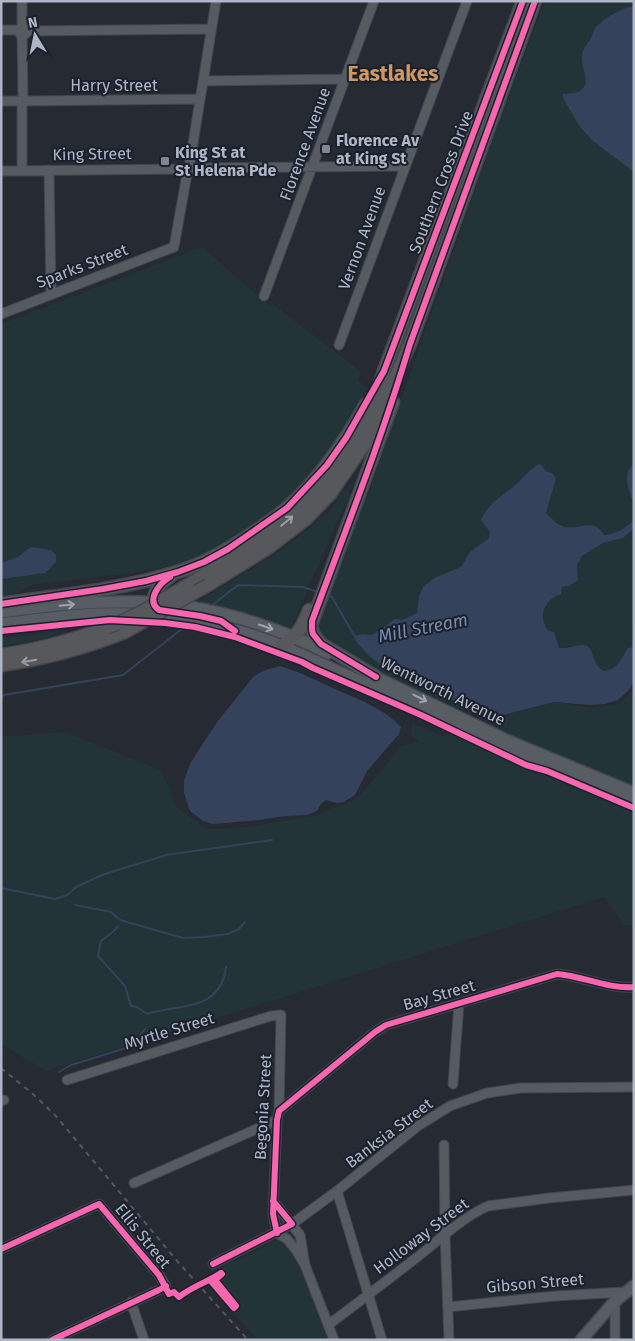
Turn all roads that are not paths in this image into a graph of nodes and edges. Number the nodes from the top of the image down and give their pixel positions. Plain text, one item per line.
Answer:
1 (22, 1) edge
2 (216, 1) edge
3 (374, 1) edge
4 (466, 1) edge
5 (523, 1) edge
6 (535, 1) edge
7 (211, 29) junction
8 (1, 30) edge
9 (23, 31) junction
10 (344, 79) junction
11 (202, 81) junction
12 (200, 99) junction
13 (1, 101) edge
14 (22, 101) junction
15 (469, 161) junction
16 (312, 166) junction
17 (405, 166) junction
18 (189, 168) junction
19 (1, 170) edge
20 (22, 170) junction
21 (49, 170) junction
22 (463, 180) junction
23 (51, 294) junction
24 (264, 296) dead end
25 (1, 314) edge
26 (410, 344) junction
27 (338, 345) dead end
28 (324, 485) junction
29 (178, 572) junction
30 (317, 599) junction
31 (153, 603) junction
32 (1, 604) edge
33 (1, 612) edge
34 (197, 616) junction
35 (1, 624) edge
36 (295, 637) junction
37 (282, 646) junction
38 (1, 655) edge
39 (1, 664) edge
40 (376, 677) junction
41 (634, 793) edge
42 (634, 803) edge
43 (634, 987) edge
44 (459, 1004) junction
45 (280, 1015) joint
46 (68, 1080) dead end
47 (453, 1084) dead end
48 (634, 1087) edge
49 (278, 1115) junction
50 (444, 1145) dead end
51 (134, 1184) dead end
52 (634, 1190) edge
53 (337, 1191) junction
54 (273, 1201) junction
55 (292, 1224) junction
56 (277, 1233) junction
57 (445, 1234) junction
58 (1, 1249) edge
59 (213, 1264) dead end
60 (306, 1265) junction
61 (629, 1289) edge
62 (369, 1295) junction
63 (615, 1301) junction
64 (132, 1302) junction
65 (448, 1307) junction
66 (328, 1325) junction
67 (52, 1340) edge
68 (144, 1340) edge
69 (334, 1340) edge
70 (382, 1340) edge
71 (449, 1340) edge
72 (581, 1340) edge
73 (615, 1340) edge

1 - 9 street
2 - 7 street
3 - 10 street, Florence Avenue
4 - 17 street, Vernon Avenue
5 - 15 highway, Southern Cross Drive
6 - 15 highway, Southern Cross Drive
7 - 9 street
7 - 11 street
8 - 9 street
9 - 14 street
10 - 11 street
10 - 16 street, Florence Avenue
11 - 12 street
12 - 14 street, Harry Street
12 - 18 street
13 - 14 street, Harry Street
14 - 20 street
15 - 22 highway, Southern Cross Drive
16 - 17 street, King Street
16 - 18 street, King Street
16 - 24 street, Florence Avenue
17 - 27 street, Vernon Avenue
18 - 21 street, King Street
18 - 23 street, Sparks Street
19 - 20 street, King Street
20 - 21 street, King Street
21 - 23 street
22 - 26 highway, Southern Cross Drive
22 - 28 highway, Southern Cross Drive
23 - 25 street, Sparks Street
26 - 28 highway, Southern Cross Drive
26 - 30 highway
28 - 29 highway
38 -> 28 highway, Southern Cross Drive, bridge
28 -> 39 highway, Southern Cross Drive, bridge
29 - 31 highway
29 - 32 highway
30 - 36 highway
30 - 40 highway
33 -> 31 main road, Wentworth Avenue
31 - 34 main road, Wentworth Avenue
34 - 35 main road, Wentworth Avenue
34 -> 36 main road, Wentworth Avenue
34 - 37 main road, Wentworth Avenue
36 - 37 highway
36 - 40 main road, Wentworth Avenue
37 - 42 main road, Wentworth Avenue
40 -> 41 main road, Wentworth Avenue
43 - 44 street, Bay Street
44 - 47 street
44 - 49 street, Bay Street
45 - 46 street, Myrtle Street
45 - 49 street, Begonia Street
48 - 53 street, Banksia Street
49 - 51 street, Bay Street
49 - 54 street, Begonia Street
50 - 57 street
52 - 57 street, Holloway Street
53 - 55 street, Banksia Street
53 - 62 street
54 - 55 street
54 - 56 street, Begonia Street
55 - 56 street, Banksia Street
55 - 60 street
56 - 59 street, Banksia Street
56 - 60 street
57 - 62 street, Holloway Street
57 - 65 street
58 - 64 street, Ellis Street
60 - 66 street
61 - 63 main road
61 - 65 street, Gibson Street
62 - 66 street, Holloway Street
62 - 70 street
63 - 72 main road
63 - 73 street
64 - 67 street
64 - 68 street
65 - 71 street
66 - 69 street

